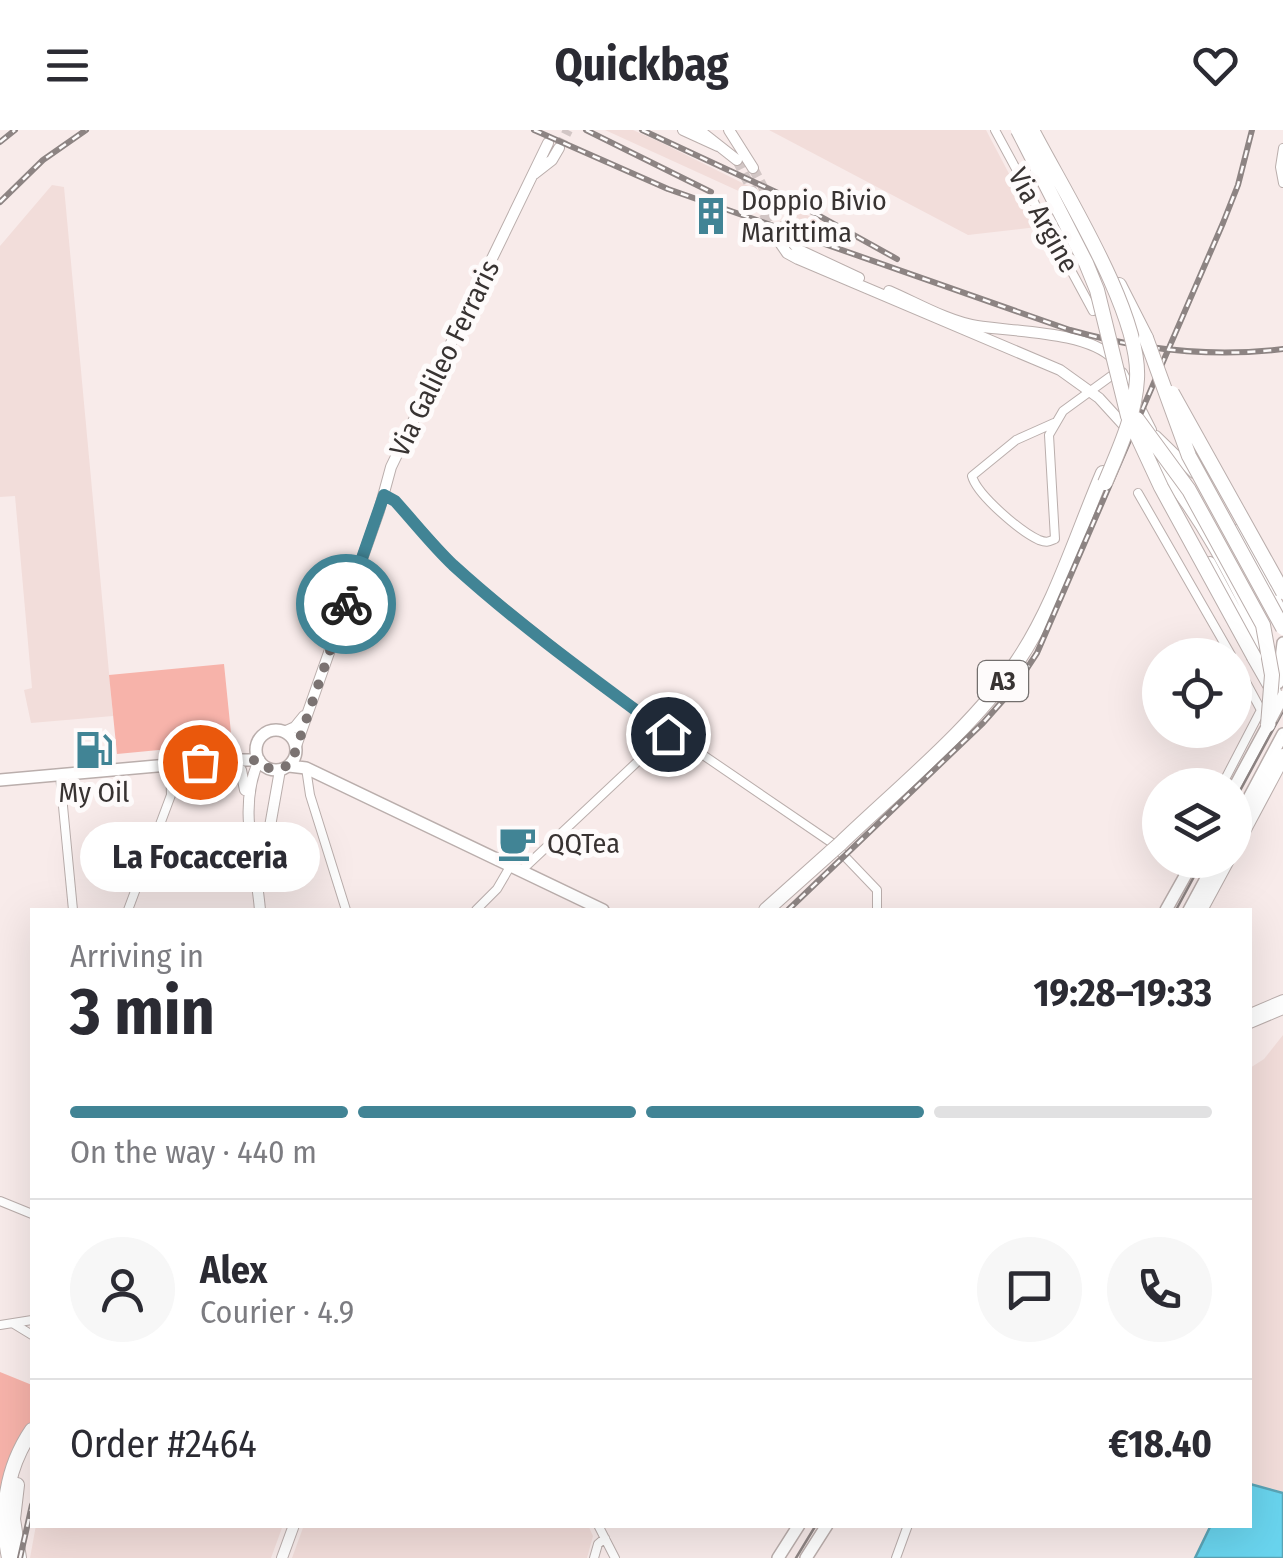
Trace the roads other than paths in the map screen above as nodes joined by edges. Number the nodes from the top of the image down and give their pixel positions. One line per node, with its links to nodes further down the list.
1 (683, 130): 8 (street)
2 (727, 130): 8 (street)
3 (994, 130): 15 (street, Via Argine)
4 (1018, 130): 17 (highway, bridge)
5 (1032, 130): 16 (highway, A3, bridge); 55 (highway, A3, bridge)
6 (702, 132): 8 (street)
7 (553, 145): 23 (street, Via Galileo Ferraris)
8 (732, 145): 10 (street); 11 (street)
9 (1283, 148): 12 (street)
10 (737, 160)
11 (753, 168)
12 (1283, 183)
13 (774, 234): 18 (street)
14 (791, 241): 17 (street)
15 (1094, 310)
16 (1146, 338): 24 (highway, A3, bridge); 26 (highway, A3, bridge)
17 (1118, 373): 18 (street); 20 (street); 29 (highway, bridge); 30 (highway, bridge)
18 (1089, 390): 19 (street); 21 (street)
19 (1054, 423): 19 (street)
20 (1149, 427): 25 (street); 25 (street, bridge)
21 (1154, 461): 29 (street, bridge); 30 (street)
22 (1138, 492): 27 (street)
23 (384, 495): 33 (street, Via Galileo Ferraris); 37 (street)
24 (1283, 592)
25 (1283, 611)
26 (1283, 628)
27 (1221, 638)
28 (1283, 643): 32 (main road)
29 (1272, 664): 34 (highway, bridge)
30 (1266, 680): 32 (highway)
31 (1252, 693): 35 (street)
32 (1282, 700): 34 (main road, bridge)
33 (309, 706): 36 (street, Via Galileo Ferraris); 41 (street, Via Galileo Ferraris)
34 (1268, 725): 47 (main road)
35 (1252, 727)
36 (284, 732): 39 (main road); 41 (main road)
37 (668, 734): 56 (street); 69 (street)
38 (1283, 734): 50 (main road)
39 (258, 742): 42 (main road); 43 (main road)
40 (1283, 758): 53 (highway)
41 (290, 759): 43 (main road); 46 (main road); 52 (street, Via Galileo Ferraris)
42 (224, 760): 43 (main road); 44 (main road)
43 (259, 760): 51 (street, Via Galileo Ferraris)
44 (200, 762): 45 (main road); 51 (street)
45 (170, 764): 48 (main road); 62 (street)
46 (306, 768): 56 (main road); 64 (street)
47 (1245, 768)
48 (60, 774): 49 (main road); 61 (street)
49 (0, 780)
50 (1252, 792)
51 (247, 800): 54 (street, Via Galileo Ferraris)
52 (272, 813): 54 (street); 60 (street, Via Galileo Ferraris)
53 (1252, 815)
54 (249, 817): 60 (street, Via Galileo Ferraris)
55 (838, 850): 67 (highway, A3); 68 (highway, A3)
56 (517, 867): 65 (street); 66 (main road)
57 (1184, 878): 70 (main road)
58 (1206, 878): 71 (main road)
59 (1218, 878): 72 (highway)
60 (256, 879): 63 (street, Via Galileo Ferraris)
61 (73, 908)
62 (129, 908)
63 (260, 908)
64 (345, 908)
65 (478, 908)
66 (599, 908)
67 (768, 908)
68 (779, 908)
69 (877, 908)
70 (1167, 908)
71 (1189, 908)
72 (1201, 908)
73 (1283, 1000): 75 (street)
74 (1283, 1009): 76 (street)
75 (1252, 1013)
76 (1252, 1022)
77 (0, 1201): 78 (street)
78 (30, 1213)
79 (30, 1320): 80 (street)
80 (14, 1324): 81 (street); 82 (street)
81 (0, 1325)
82 (30, 1334)
83 (30, 1434): 91 (highway)
84 (30, 1453): 92 (highway)
85 (293, 1528): 93 (street)
86 (600, 1528): 90 (street)
87 (797, 1528): 96 (main road)
88 (825, 1528): 97 (main road)
89 (907, 1528): 98 (street)
90 (605, 1538): 94 (street); 95 (street)
91 (9, 1558)
92 (19, 1558)
93 (282, 1558)
94 (594, 1558)
95 (615, 1558)
96 (778, 1558)
97 (806, 1558)
98 (896, 1558)

